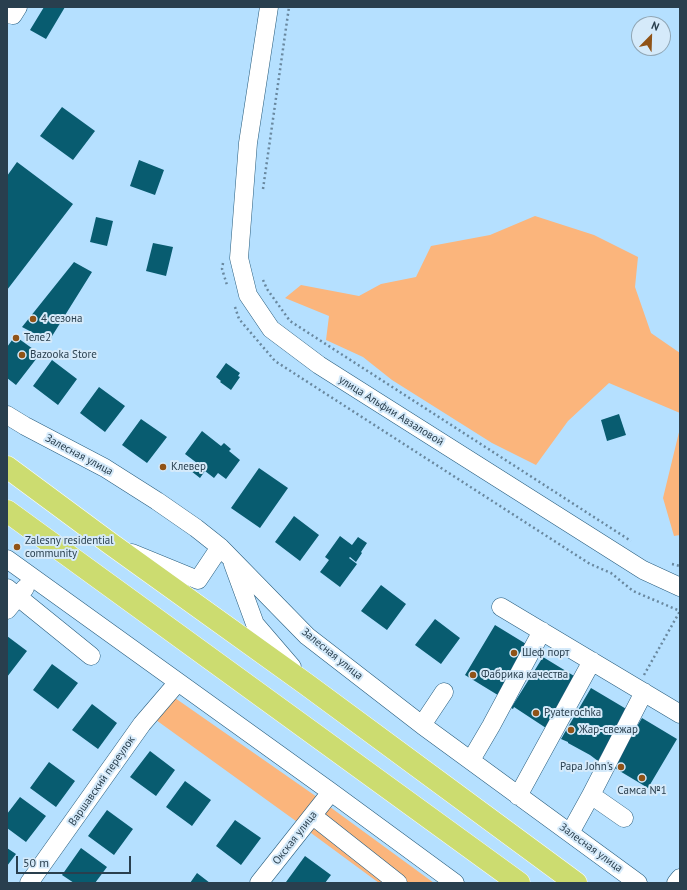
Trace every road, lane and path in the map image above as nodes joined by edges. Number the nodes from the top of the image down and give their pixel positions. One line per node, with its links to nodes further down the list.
1 (18, 7): 4 (street)
2 (268, 7): 20 (street, улица Альфии Авзаловой)
3 (289, 7): 5 (path)
4 (7, 14)
5 (262, 191)
6 (223, 262): 8 (path)
7 (261, 275): 13 (path)
8 (229, 291)
9 (234, 305): 23 (path)
10 (7, 415): 15 (street, Залесная улица)
11 (7, 467): 14 (main road)
12 (7, 511): 45 (main road)
13 (634, 543)
14 (111, 544): 15 (street); 28 (main road)
15 (225, 551): 28 (street); 32 (street, Залесная улица)
16 (7, 559): 19 (street)
17 (667, 562): 18 (path)
18 (680, 566)
19 (33, 578): 21 (street); 27 (street)
20 (680, 587)
21 (11, 598): 25 (street)
22 (502, 607): 24 (street)
23 (680, 611): 29 (path)
24 (542, 631): 26 (street); 33 (street)
25 (91, 656)
26 (592, 661): 29 (street); 36 (street)
27 (178, 682): 34 (street); 41 (street, Варшавский переулок)
28 (306, 684): 46 (main road)
29 (640, 690): 31 (street); 35 (street)
30 (444, 692): 32 (street)
31 (680, 714)
32 (422, 725): 33 (street, Залесная улица)
33 (470, 760): 36 (street, Залесная улица)
34 (331, 792): 37 (street, Окская улица); 44 (street)
35 (591, 795): 38 (street); 39 (street)
36 (518, 796): 39 (street, Залесная улица)
37 (313, 816): 42 (street, Окская улица); 43 (street)
38 (624, 818)
39 (570, 833): 47 (street, Залесная улица)
40 (680, 878): 48 (street)
41 (29, 883)
42 (260, 883)
43 (398, 883)
44 (455, 883)
45 (519, 883)
46 (576, 883)
47 (638, 883)
48 (676, 883)

